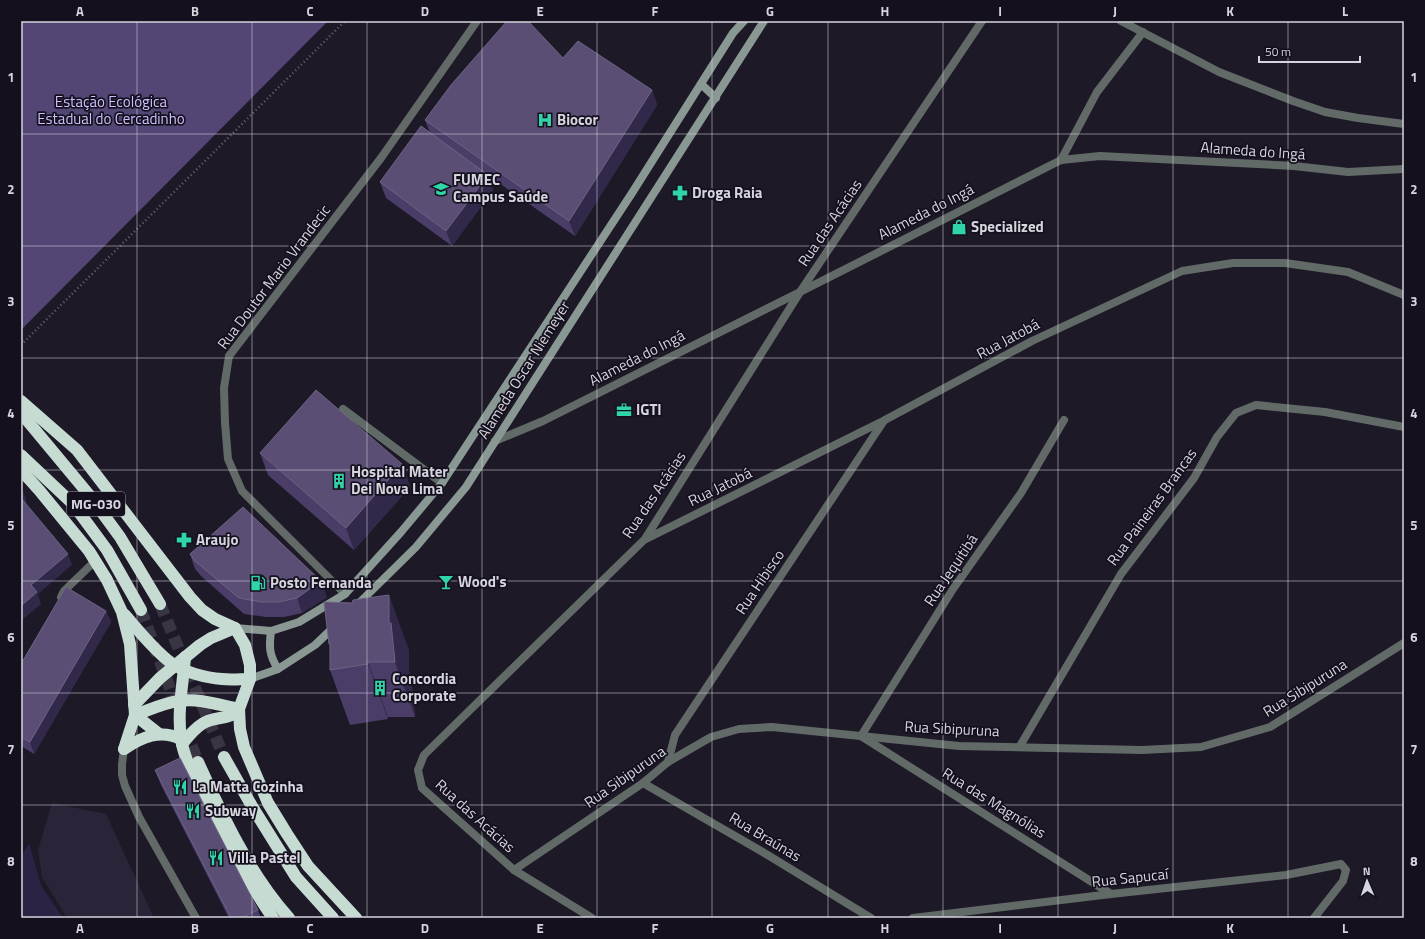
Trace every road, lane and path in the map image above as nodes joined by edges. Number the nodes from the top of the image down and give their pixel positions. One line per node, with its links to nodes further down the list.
1 (345, 21): 15 (path)
2 (477, 21): 28 (street, Rua Doutor Mario Vrandecic)
3 (744, 21): 8 (street, Alameda Oscar Niemeyer)
4 (764, 21): 9 (street, Alameda Oscar Niemeyer)
5 (982, 21): 13 (street, Rua das Acácias)
6 (1121, 21): 7 (street)
7 (1143, 32): 10 (street); 11 (street)
8 (702, 84): 9 (street); 25 (street, Alameda Oscar Niemeyer)
9 (716, 98): 22 (street, Alameda Oscar Niemeyer)
10 (1404, 124)
11 (1061, 160): 12 (street, Alameda do Ingá); 13 (street, Alameda do Ingá)
12 (1404, 169)
13 (800, 292): 22 (street, Alameda do Ingá); 26 (street, Rua das Acácias)
14 (1404, 295): 20 (street, Rua Jatobá)
15 (21, 345)
16 (21, 401): 33 (highway)
17 (342, 409): 25 (street)
18 (21, 413): 29 (highway, MG-030)
19 (1064, 420): 43 (street, Rua Jequitibá)
20 (883, 421): 26 (street, Rua Jatobá); 49 (street, Rua Hibisco)
21 (1402, 425): 45 (street, Rua Paineiras Brancas)
22 (495, 442): 37 (street, Alameda Oscar Niemeyer)
23 (21, 454): 31 (highway, MG-030)
24 (22, 472): 27 (highway)
25 (442, 483): 28 (street, Alameda Oscar Niemeyer)
26 (645, 539): 51 (street, Rua das Acácias)
27 (95, 561): 30 (street); 32 (highway)
28 (345, 594): 34 (street, Alameda Oscar Niemeyer)
29 (160, 604)
30 (56, 607)
31 (141, 610)
32 (122, 612): 36 (highway); 41 (highway)
33 (234, 628): 34 (street, Alameda Oscar Niemeyer); 36 (highway); 38 (highway)
34 (271, 631): 37 (street)
35 (1404, 643): 45 (street, Rua Sibipuruna)
36 (179, 668): 38 (highway); 39 (highway); 41 (highway)
37 (278, 669): 38 (street, Alameda Oscar Niemeyer)
38 (250, 679): 40 (highway)
39 (180, 700): 40 (highway); 41 (highway); 44 (highway)
40 (239, 709): 44 (highway); 57 (highway)
41 (134, 710): 42 (highway); 46 (highway)
42 (159, 734): 44 (highway); 46 (highway)
43 (861, 736): 45 (street, Rua Sibipuruna); 49 (street, Rua Sibipuruna); 52 (street, Rua das Magnólias)
44 (182, 742): 54 (highway)
45 (1020, 746)
46 (124, 749): 53 (street)
47 (224, 757): 56 (highway)
48 (198, 762): 55 (highway)
49 (668, 762): 50 (street, Rua Sibipuruna)
50 (643, 783): 51 (street, Rua Sibipuruna); 59 (street, Rua Braúnas)
51 (514, 870): 58 (street, Rua das Acácias)
52 (1112, 894): 60 (street, Rua Sapucaí); 61 (street, Rua Sapucaí)
53 (196, 918)
54 (273, 918)
55 (289, 918)
56 (332, 918)
57 (356, 918)
58 (592, 918)
59 (871, 918)
60 (913, 918)
61 (1314, 918)

